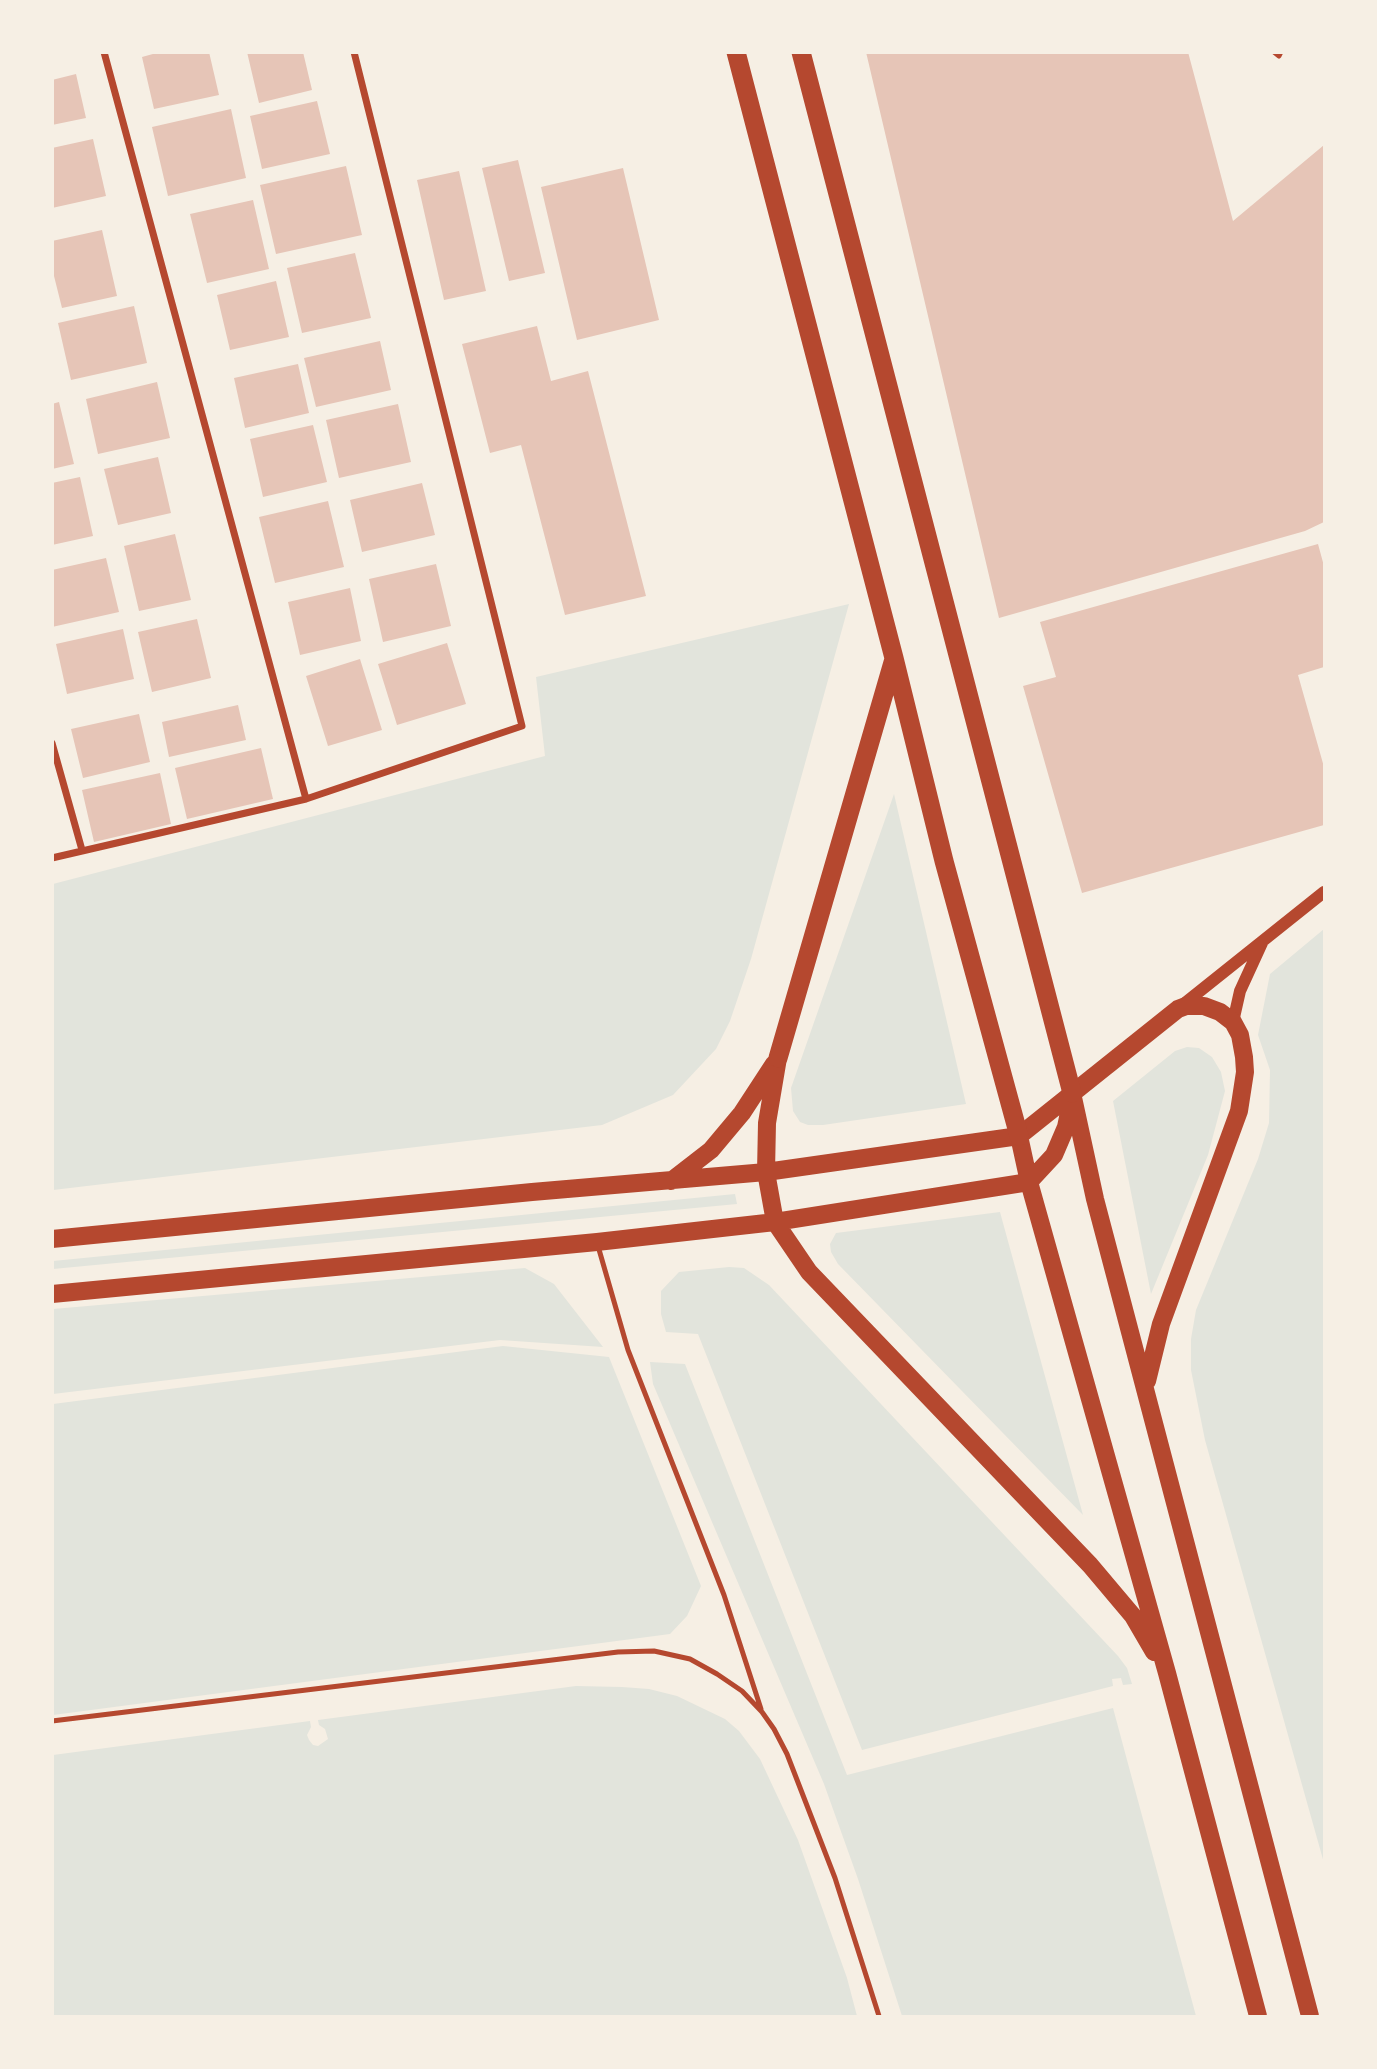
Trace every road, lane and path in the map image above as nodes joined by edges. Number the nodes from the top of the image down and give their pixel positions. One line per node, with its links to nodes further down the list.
1 (104, 52): 9 (street)
2 (354, 52): 9 (street)
3 (736, 52): 7 (highway)
4 (801, 52): 17 (highway)
5 (1274, 52): 6 (lane)
6 (1281, 52)
7 (894, 658): 16 (highway); 18 (highway)
8 (52, 743): 10 (street)
9 (306, 799): 10 (street)
10 (82, 850): 11 (street)
11 (52, 858)
12 (1325, 891): 13 (street)
13 (1264, 939): 14 (street); 15 (street)
14 (1178, 1009): 15 (main road); 17 (main road)
15 (1233, 1022): 26 (main road)
16 (778, 1058): 19 (main road); 20 (main road)
17 (1072, 1093): 18 (main road); 21 (main road); 26 (main road)
18 (1019, 1136): 19 (main road); 21 (main road)
19 (766, 1172): 20 (main road); 22 (main road)
20 (670, 1181): 23 (main road)
21 (1029, 1182): 22 (main road); 27 (main road)
22 (775, 1222): 24 (main road); 27 (main road)
23 (52, 1239)
24 (597, 1242): 25 (main road); 28 (lane)
25 (52, 1294)
26 (1146, 1390): 32 (main road)
27 (1167, 1673): 31 (main road)
28 (762, 1712): 29 (lane); 30 (lane)
29 (52, 1721)
30 (878, 2017)
31 (1258, 2017)
32 (1310, 2017)

